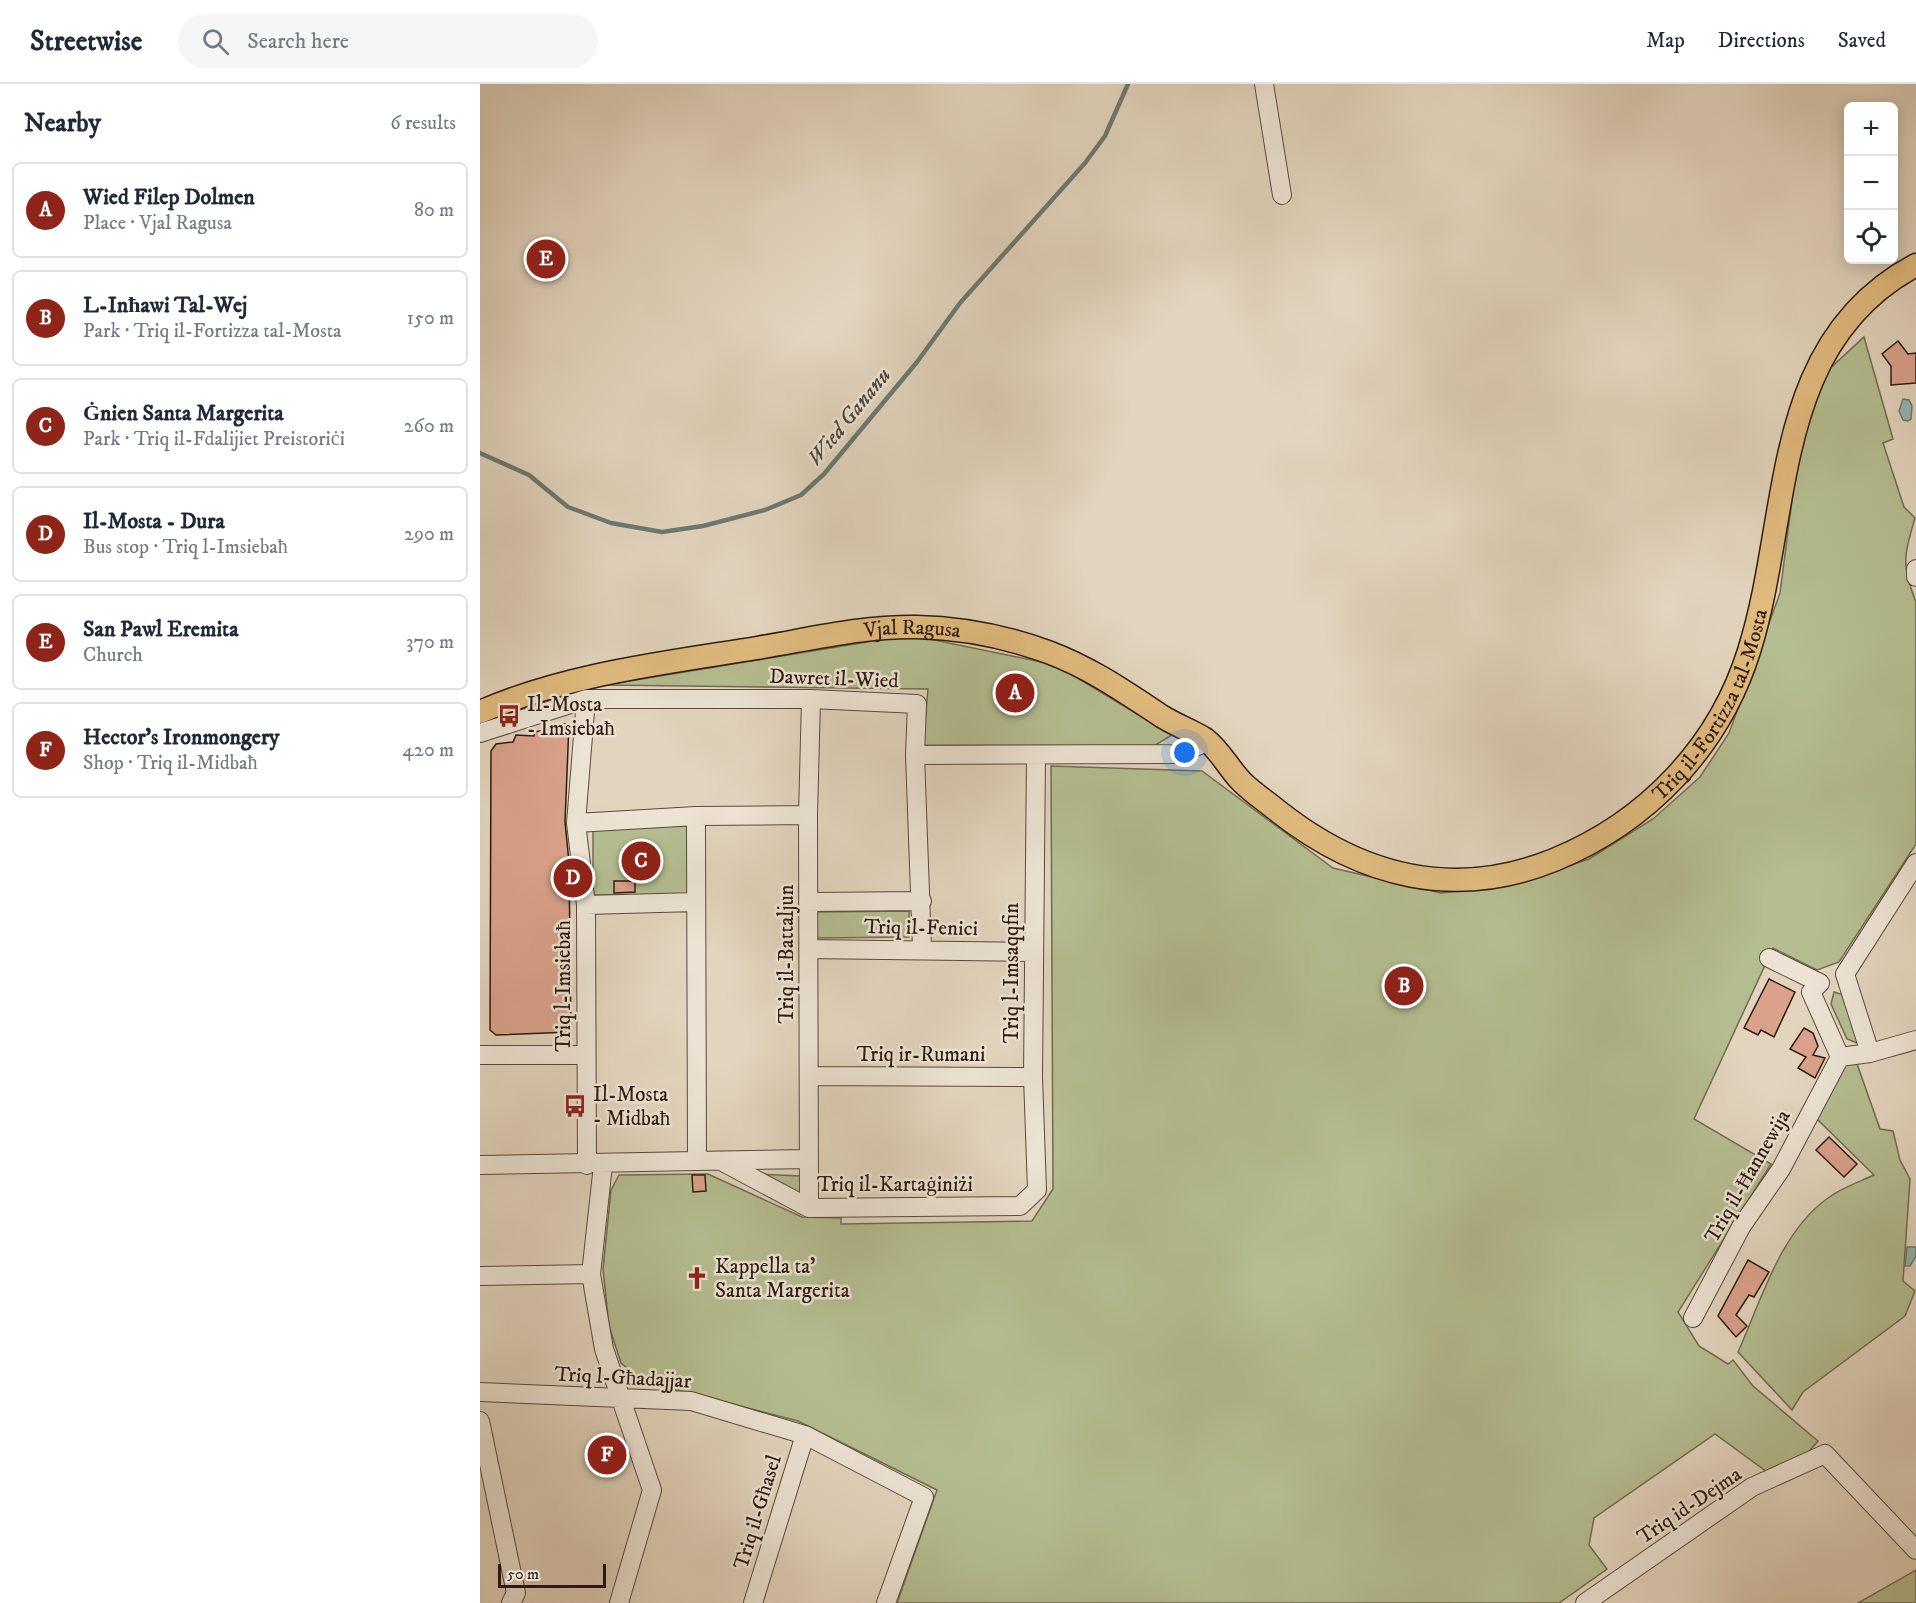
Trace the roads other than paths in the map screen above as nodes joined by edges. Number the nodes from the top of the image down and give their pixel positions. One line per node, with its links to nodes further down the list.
1 (1264, 84): 2 (street)
2 (1282, 195)
3 (1916, 265): 16 (main road, Triq il-Fortizza tal-Mosta)
4 (1916, 569): 5 (street)
5 (1916, 577)
6 (586, 699): 7 (street, Dawret il-Wied); 9 (street, Dawret il-Wied); 15 (street, Triq l-Imsiebaħ)
7 (811, 699): 11 (street, Dawret il-Wied); 13 (street, Triq il-Battaljun)
8 (480, 712): 10 (main road, Vjal Ragusa)
9 (480, 733)
10 (1209, 741): 12 (street); 16 (main road, Vjal Ragusa)
11 (915, 755): 12 (street); 18 (street)
12 (1036, 756): 24 (street, Triq l-Imsaqqfin)
13 (808, 815): 14 (street); 20 (street, Triq il-Battaljun)
14 (696, 816): 15 (street); 19 (street)
15 (576, 824): 21 (street, Triq l-Imsiebaħ)
16 (1295, 825)
17 (1916, 863): 26 (street)
18 (922, 901): 20 (street); 22 (street)
19 (696, 902): 21 (street); 36 (street)
20 (808, 902): 23 (street, Triq il-Battaljun)
21 (586, 905): 31 (street, Triq l-Imsiebaħ)
22 (922, 948): 23 (street, Triq il-Fenici); 24 (street, Triq il-Fenici)
23 (808, 949): 33 (street, Triq il-Battaljun)
24 (1033, 952): 34 (street, Triq l-Imsaqqfin)
25 (1769, 958): 27 (street)
26 (1845, 974): 27 (street); 29 (street)
27 (1820, 983): 32 (street)
28 (1916, 1040): 29 (street)
29 (1870, 1053): 32 (street)
30 (480, 1055): 31 (street)
31 (585, 1055): 39 (street, Triq l-Imsiebaħ)
32 (1840, 1057): 44 (street, Triq il-Ħannewija)
33 (809, 1077): 34 (street, Triq ir-Rumani); 35 (street, Triq il-Battaljun)
34 (1033, 1077): 40 (street, Triq l-Imsaqqfin)
35 (808, 1159): 37 (street); 41 (street, Triq il-Battaljun)
36 (697, 1161): 37 (street); 39 (street)
37 (721, 1161): 41 (street, Triq il-Kartaġiniżi)
38 (480, 1165): 39 (street)
39 (595, 1165): 42 (street, Triq l-Imsiebaħ)
40 (1037, 1190): 41 (street, Triq il-Kartaġiniżi)
41 (809, 1208)
42 (591, 1274): 43 (street); 46 (street, Triq l-Imsiebaħ)
43 (480, 1276)
44 (1693, 1318)
45 (480, 1392): 46 (street, Triq l-Għadajjar)
46 (621, 1399): 48 (street, Triq l-Għadajjar); 51 (street, Triq l-Imsiebaħ)
47 (480, 1421): 50 (street)
48 (805, 1435): 52 (street, Triq il-Għasel); 53 (street, Triq l-Għadajjar)
49 (1914, 1545): 54 (street, Triq id-Dejma)
50 (511, 1603)
51 (619, 1603)
52 (753, 1603)
53 (886, 1603)
54 (1585, 1603)

